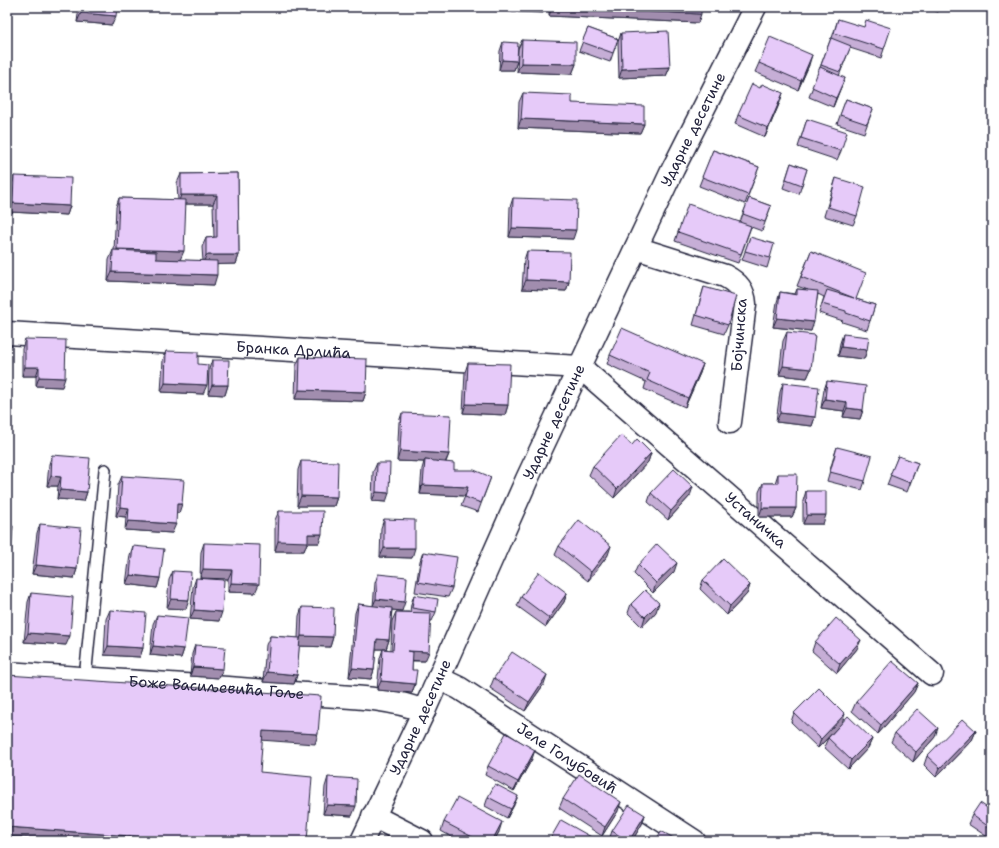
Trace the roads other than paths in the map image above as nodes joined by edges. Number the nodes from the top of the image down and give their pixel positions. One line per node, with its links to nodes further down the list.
1 (755, 7): 2 (street, Ударне десетине)
2 (636, 248): 4 (street, Ударне десетине); 5 (street, Бојчинска)
3 (7, 333): 4 (street, Бранка Дрлића)
4 (580, 367): 8 (street, Устаничка); 9 (street, Ударне десетине)
5 (730, 422)
6 (105, 470): 10 (lane)
7 (7, 674): 10 (street, Боже Васиљевића Гоље)
8 (932, 674)
9 (438, 678): 11 (street, Ударне десетине); 17 (street, Јеле Голубовић)
10 (85, 679): 11 (street, Боже Васиљевића Гоље)
11 (424, 711): 12 (street, Ударне десетине)
12 (373, 816): 15 (street, Ударне десетине); 16 (street)
13 (7, 840): 14 (lane)
14 (16, 841)
15 (362, 841)
16 (422, 841)
17 (694, 841)

